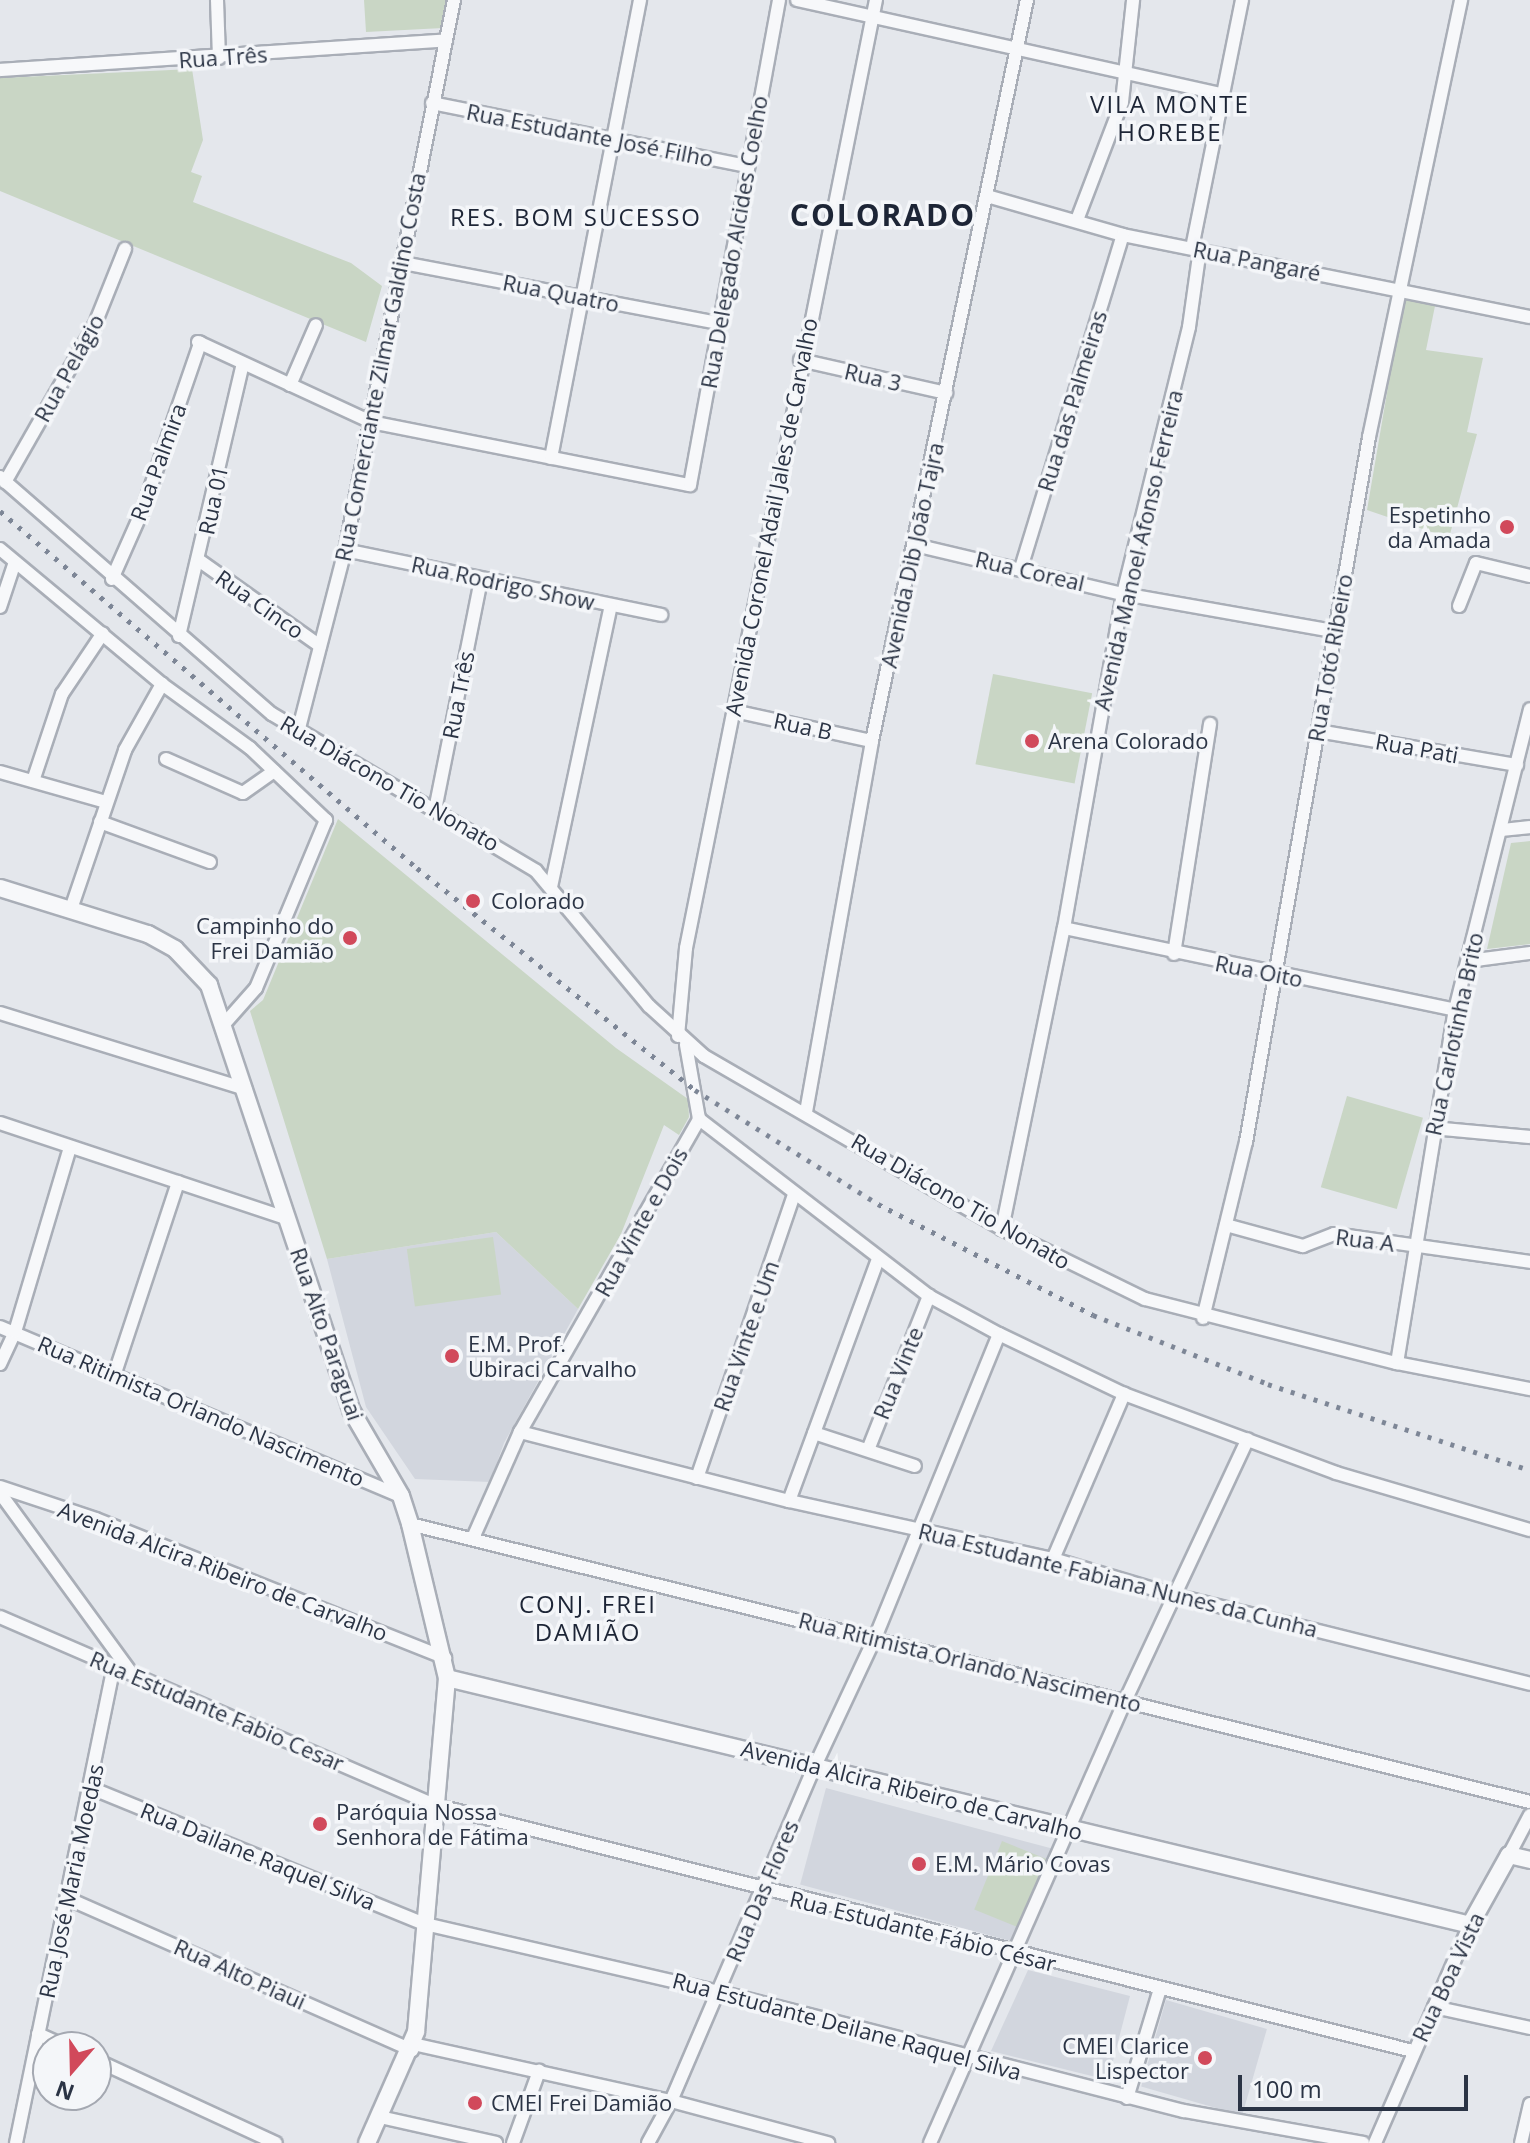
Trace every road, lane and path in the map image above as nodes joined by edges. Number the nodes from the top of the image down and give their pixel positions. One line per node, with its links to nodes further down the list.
1 (217, 0): 14 (street)
2 (454, 0): 12 (street, Rua Comerciante Zilmar Galdino Costa)
3 (640, 0): 19 (street)
4 (779, 0): 20 (street, Rua Delegado Alcides Coelho)
5 (797, 0): 11 (street)
6 (876, 0): 11 (street, Avenida Coronel Adail Jales de Carvalho)
7 (1027, 0): 13 (street, Avenida Dib João Tajra)
8 (1133, 0): 16 (street)
9 (1242, 0): 17 (street, Avenida Manoel Afonso Ferreira)
10 (1461, 0): 27 (street, Rua Totó Ribeiro)
11 (873, 14): 13 (street); 32 (street, Avenida Coronel Adail Jales de Carvalho)
12 (446, 40): 14 (street, Rua Três); 18 (street, Rua Comerciante Zilmar Galdino Costa)
13 (1020, 47): 16 (street); 21 (street, Avenida Dib João Tajra)
14 (219, 58): 15 (street, Rua Três)
15 (0, 70)
16 (1126, 76): 17 (street); 22 (street)
17 (1221, 94): 24 (street, Avenida Manoel Afonso Ferreira)
18 (432, 103): 19 (street, Rua Estudante José Filho); 26 (street, Rua Comerciante Zilmar Galdino Costa)
19 (614, 139): 20 (street, Rua Estudante José Filho); 28 (street)
20 (748, 166): 30 (street, Rua Delegado Alcides Coelho)
21 (987, 196): 22 (street, Rua Pangaré); 35 (street, Avenida Dib João Tajra)
22 (1077, 220): 23 (street, Rua Pangaré)
23 (1123, 235): 24 (street, Rua Pangaré); 44 (street, Rua das Palmeiras)
24 (1196, 248): 27 (street, Rua Pangaré); 48 (street, Avenida Manoel Afonso Ferreira)
25 (125, 249): 38 (street, Rua Pelágio)
26 (403, 263): 28 (street, Rua Quatro); 36 (street, Rua Comerciante Zilmar Galdino Costa)
27 (1397, 289): 29 (street, Rua Pangaré); 53 (street, Rua Totó Ribeiro)
28 (584, 298): 30 (street, Rua Quatro); 37 (street)
29 (1530, 317)
30 (719, 323): 37 (street, Rua Delegado Alcides Coelho)
31 (316, 325): 34 (street)
32 (800, 360): 35 (street, Rua 3); 59 (street, Avenida Coronel Adail Jales de Carvalho)
33 (243, 363): 34 (street); 42 (street, Rua 01); 46 (street, Rua Palmira)
34 (290, 385): 36 (street)
35 (946, 393): 39 (street, Avenida Dib João Tajra)
36 (371, 422): 37 (street); 41 (street, Rua Comerciante Zilmar Galdino Costa)
37 (551, 458)
38 (3, 480): 46 (street, Rua Diácono Tio Nonato)
39 (915, 545): 44 (street, Rua Coreal); 63 (street, Avenida Dib João Tajra)
40 (0, 549): 43 (street)
41 (345, 550): 47 (street, Rua Rodrigo Show); 56 (street, Rua Comerciante Zilmar Galdino Costa)
42 (200, 561): 55 (street, Rua 01); 56 (street, Rua Cinco)
43 (15, 562): 51 (street); 54 (street)
44 (1021, 568): 48 (street, Rua Coreal)
45 (1530, 576): 50 (street)
46 (112, 579): 55 (street, Rua Diácono Tio Nonato)
47 (481, 580): 49 (street, Rua Rodrigo Show); 70 (street, Rua Três)
48 (1123, 594): 53 (street, Rua Coreal); 78 (street, Avenida Manoel Afonso Ferreira)
49 (611, 605): 52 (street, Rua Rodrigo Show); 75 (street)
50 (1459, 606)
51 (0, 607)
52 (661, 615)
53 (1333, 631): 61 (street, Rua Totó Ribeiro)
54 (103, 633): 57 (street); 68 (street)
55 (179, 636): 62 (street, Rua Diácono Tio Nonato)
56 (320, 646): 62 (street, Rua Comerciante Zilmar Galdino Costa)
57 (162, 684): 66 (street); 69 (street)
58 (1530, 709): 65 (street, Rua Carlotinha Brito)
59 (734, 711): 63 (street, Rua B); 86 (street, Avenida Coronel Adail Jales de Carvalho)
60 (1210, 724): 80 (street)
61 (1318, 731): 65 (street, Rua Pati); 82 (street, Rua Totó Ribeiro)
62 (298, 732): 70 (street, Rua Diácono Tio Nonato)
63 (872, 741): 88 (street, Avenida Dib João Tajra)
64 (166, 759): 66 (street)
65 (1517, 765): 73 (street, Rua Carlotinha Brito)
66 (274, 771): 85 (street)
67 (0, 772): 68 (street)
68 (33, 781): 69 (street)
69 (106, 802): 71 (street)
70 (435, 810): 75 (street, Rua Diácono Tio Nonato)
71 (100, 822): 74 (street); 77 (street)
72 (1530, 827): 73 (street)
73 (1502, 830): 81 (street, Rua Carlotinha Brito)
74 (210, 862)
75 (551, 887): 86 (street, Rua Diácono Tio Nonato)
76 (0, 888): 77 (street, Rua Alto Paraguai)
77 (71, 909): 85 (street, Rua Alto Paraguai)
78 (1064, 928): 80 (street, Rua Oito); 98 (street, Avenida Manoel Afonso Ferreira)
79 (1530, 953): 81 (street)
80 (1174, 954): 82 (street, Rua Oito)
81 (1468, 961): 83 (street, Rua Carlotinha Brito)
82 (1276, 974): 83 (street, Rua Oito); 97 (street, Rua Totó Ribeiro)
83 (1455, 1010): 91 (street, Rua Carlotinha Brito)
84 (0, 1013): 87 (street)
85 (224, 1024): 87 (street, Rua Alto Paraguai)
86 (682, 1041): 88 (street, Rua Diácono Tio Nonato); 89 (street, Rua Diácono Tio Nonato)
87 (245, 1089): 96 (street, Rua Alto Paraguai)
88 (806, 1112): 98 (street, Rua Diácono Tio Nonato)
89 (699, 1119): 95 (street); 112 (street, Rua Vinte e Dois)
90 (0, 1123): 93 (street)
91 (1433, 1128): 92 (street); 99 (street, Rua Carlotinha Brito)
92 (1530, 1137)
93 (70, 1147): 94 (street); 105 (street)
94 (178, 1182): 96 (street); 109 (street)
95 (794, 1194): 100 (street); 117 (street, Rua Vinte e Um)
96 (286, 1218): 119 (street, Rua Alto Paraguai)
97 (1226, 1225): 99 (street, Rua A); 103 (street, Rua Totó Ribeiro)
98 (1002, 1229): 103 (street, Rua Diácono Tio Nonato)
99 (1413, 1246): 101 (street, Rua A); 107 (street, Rua Carlotinha Brito)
100 (878, 1259): 102 (street); 113 (street)
101 (1530, 1262)
102 (929, 1296): 106 (street); 115 (street, Rua Vinte)
103 (1203, 1318): 107 (street, Rua Diácono Tio Nonato)
104 (0, 1327): 105 (street, Rua Ritimista Orlando Nascimento)
105 (15, 1332): 108 (street); 109 (street, Rua Ritimista Orlando Nascimento)
106 (999, 1334): 111 (street); 122 (street, Rua Das Flores)
107 (1397, 1363): 110 (street, Rua Diácono Tio Nonato)
108 (0, 1364)
109 (115, 1373): 119 (street, Rua Ritimista Orlando Nascimento)
110 (1530, 1389)
111 (1124, 1394): 114 (street); 125 (street)
112 (520, 1432): 117 (street, Rua Estudante Fabiana Nunes da Cunha); 124 (street, Rua Vinte e Dois)
113 (814, 1433): 115 (street); 120 (street)
114 (1248, 1439): 123 (street); 126 (street)
115 (868, 1450): 116 (street)
116 (915, 1466)
117 (697, 1478): 120 (street, Rua Estudante Fabiana Nunes da Cunha)
118 (0, 1490): 129 (street, Avenida Alcira Ribeiro de Carvalho); 131 (street)
119 (401, 1496): 121 (street, Rua Alto Paraguai)
120 (789, 1501): 122 (street, Rua Estudante Fabiana Nunes da Cunha)
121 (410, 1524): 124 (street, Rua Ritimista Orlando Nascimento); 129 (street, Rua Alto Paraguai)
122 (920, 1529): 125 (street, Rua Estudante Fabiana Nunes da Cunha); 128 (street, Rua Das Flores)
123 (1530, 1530)
124 (473, 1538): 128 (street, Rua Ritimista Orlando Nascimento)
125 (1053, 1559): 126 (street, Rua Estudante Fabiana Nunes da Cunha)
126 (1174, 1595): 133 (street, Rua Estudante Fabiana Nunes da Cunha); 134 (street)
127 (0, 1617): 130 (street, Rua Estudante Fabio Cesar)
128 (875, 1638): 134 (street, Rua Ritimista Orlando Nascimento); 135 (street, Rua Das Flores)
129 (446, 1658): 132 (street, Rua Alto Paraguai)
130 (114, 1666): 131 (street, Rua Estudante Fabio Cesar); 136 (street, Rua José Maria Moedas)
131 (132, 1674): 138 (street, Rua Estudante Fabio Cesar)
132 (447, 1678): 135 (street, Avenida Alcira Ribeiro de Carvalho); 138 (street, Rua Alto Paraguai)
133 (1530, 1684)
134 (1125, 1701): 137 (street, Rua Ritimista Orlando Nascimento); 140 (street)
135 (814, 1768): 140 (street, Avenida Alcira Ribeiro de Carvalho); 143 (street, Rua Das Flores)
136 (91, 1788): 144 (street, Rua José Maria Moedas); 145 (street, Rua Dailane Raquel Silva)
137 (1530, 1802)
138 (434, 1805): 143 (street, Rua Estudante Fábio César); 145 (street, Rua Alto Paraguai)
139 (1530, 1815): 141 (street, Rua Boa Vista)
140 (1067, 1828): 146 (street, Avenida Alcira Ribeiro de Carvalho); 147 (street)
141 (1509, 1855): 142 (street); 146 (street, Rua Boa Vista)
142 (1530, 1860)
143 (763, 1891): 147 (street, Rua Estudante Fábio César); 149 (street, Rua Das Flores)
144 (69, 1899): 152 (street, Rua José Maria Moedas); 153 (street, Rua Alto Piaui)
145 (425, 1924): 149 (street, Rua Estudante Deilane Raquel Silva); 153 (street, Rua Alto Paraguai)
146 (1470, 1925): 150 (street, Rua Boa Vista)
147 (1015, 1954): 148 (street, Rua Estudante Fábio César); 155 (street)
148 (1160, 1989): 154 (street, Rua Estudante Fábio César); 159 (street)
149 (720, 1992): 155 (street, Rua Estudante Deilane Raquel Silva); 160 (street, Rua Das Flores)
150 (1434, 2007): 151 (street); 154 (street, Rua Boa Vista)
151 (1530, 2028)
152 (39, 2031)
153 (412, 2047): 158 (street, Rua Alto Piaui); 162 (street, Rua Alto Paraguai)
154 (1413, 2051): 172 (street, Rua Boa Vista)
155 (968, 2059): 159 (street, Rua Estudante Deilane Raquel Silva); 170 (street)
156 (32, 2064): 163 (street, Rua José Maria Moedas)
157 (112, 2067): 164 (street)
158 (539, 2071): 160 (street, Rua Alto Piaui); 167 (street)
159 (1127, 2098): 171 (street, Rua Estudante Deilane Raquel Silva)
160 (671, 2101): 168 (street, Rua Das Flores); 169 (street, Rua Alto Piaui)
161 (1530, 2104): 173 (street)
162 (380, 2117): 165 (street, Rua Alto Paraguai); 166 (street)
163 (16, 2143)
164 (276, 2143)
165 (367, 2143)
166 (496, 2143)
167 (513, 2143)
168 (648, 2143)
169 (828, 2143)
170 (930, 2143)
171 (1363, 2143)
172 (1375, 2143)
173 (1521, 2143)

